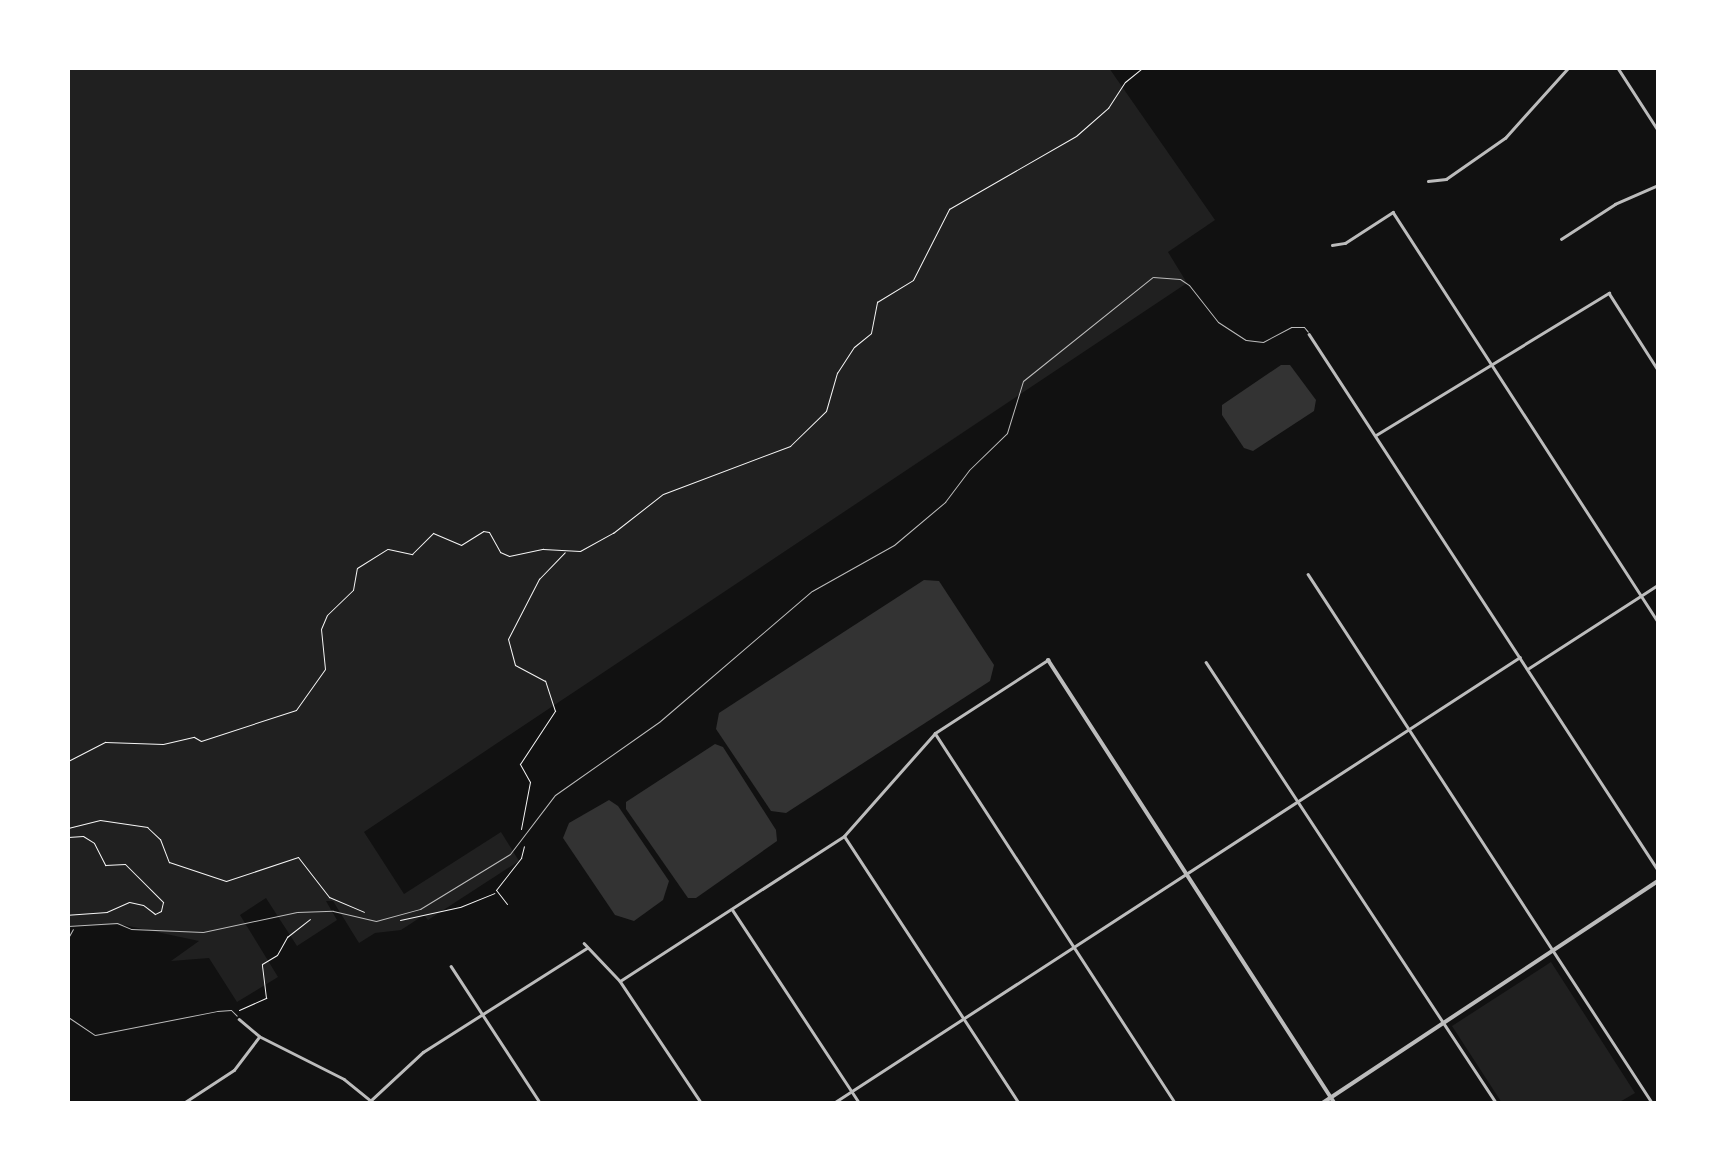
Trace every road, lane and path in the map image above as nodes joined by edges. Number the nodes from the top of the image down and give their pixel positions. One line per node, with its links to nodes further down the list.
1 (1142, 68): 15 (path)
2 (1568, 68): 5 (street)
3 (1618, 68): 4 (street)
4 (1658, 130)
5 (1428, 181)
6 (1658, 185): 7 (street)
7 (1561, 239)
8 (1332, 246): 12 (street)
9 (68, 275): 10 (path)
10 (68, 291)
11 (1309, 334): 14 (street); 41 (lane)
12 (1492, 364): 13 (street); 14 (street); 18 (street)
13 (1658, 370)
14 (1376, 436): 20 (street)
15 (568, 551): 26 (path); 29 (path)
16 (1308, 574): 24 (street)
17 (1658, 585): 18 (street)
18 (1642, 595): 19 (street); 23 (street)
19 (1658, 620)
20 (1520, 657): 23 (street); 24 (street)
21 (1048, 660): 25 (street); 34 (street)
22 (1206, 662): 27 (street)
23 (1528, 668): 33 (street)
24 (1409, 729): 27 (street); 47 (street)
25 (936, 732): 30 (street); 46 (street)
26 (68, 760)
27 (1298, 801): 34 (street); 55 (street)
28 (68, 828): 42 (path)
29 (521, 833)
30 (844, 836): 38 (street); 53 (street)
31 (68, 837): 40 (path)
32 (523, 840): 36 (path)
33 (1658, 870)
34 (1187, 873): 46 (street); 58 (street)
35 (1658, 881): 47 (street)
36 (497, 892): 37 (path); 41 (path)
37 (506, 904)
38 (732, 908): 49 (street); 57 (street)
39 (312, 912): 42 (lane); 44 (lane); 50 (path)
40 (68, 915)
41 (392, 919): 42 (lane)
42 (376, 921)
43 (68, 926): 44 (lane)
44 (74, 926): 45 (lane)
45 (68, 938)
46 (1074, 946): 53 (street); 66 (street)
47 (1553, 950): 55 (street); 70 (street)
48 (451, 966): 51 (street)
49 (620, 981): 51 (street); 62 (street)
50 (234, 1012): 52 (lane); 54 (lane)
51 (482, 1014): 59 (street); 61 (street)
52 (68, 1016)
53 (964, 1018): 57 (street); 65 (street)
54 (239, 1019): 56 (street)
55 (1444, 1022): 58 (street); 69 (street)
56 (259, 1036): 59 (street); 60 (street)
57 (852, 1090): 63 (street); 64 (street)
58 (1331, 1097): 67 (street); 68 (street)
59 (371, 1102)
60 (182, 1104)
61 (541, 1104)
62 (702, 1104)
63 (832, 1104)
64 (860, 1104)
65 (1020, 1104)
66 (1176, 1104)
67 (1320, 1104)
68 (1335, 1104)
69 (1497, 1104)
70 (1653, 1104)

